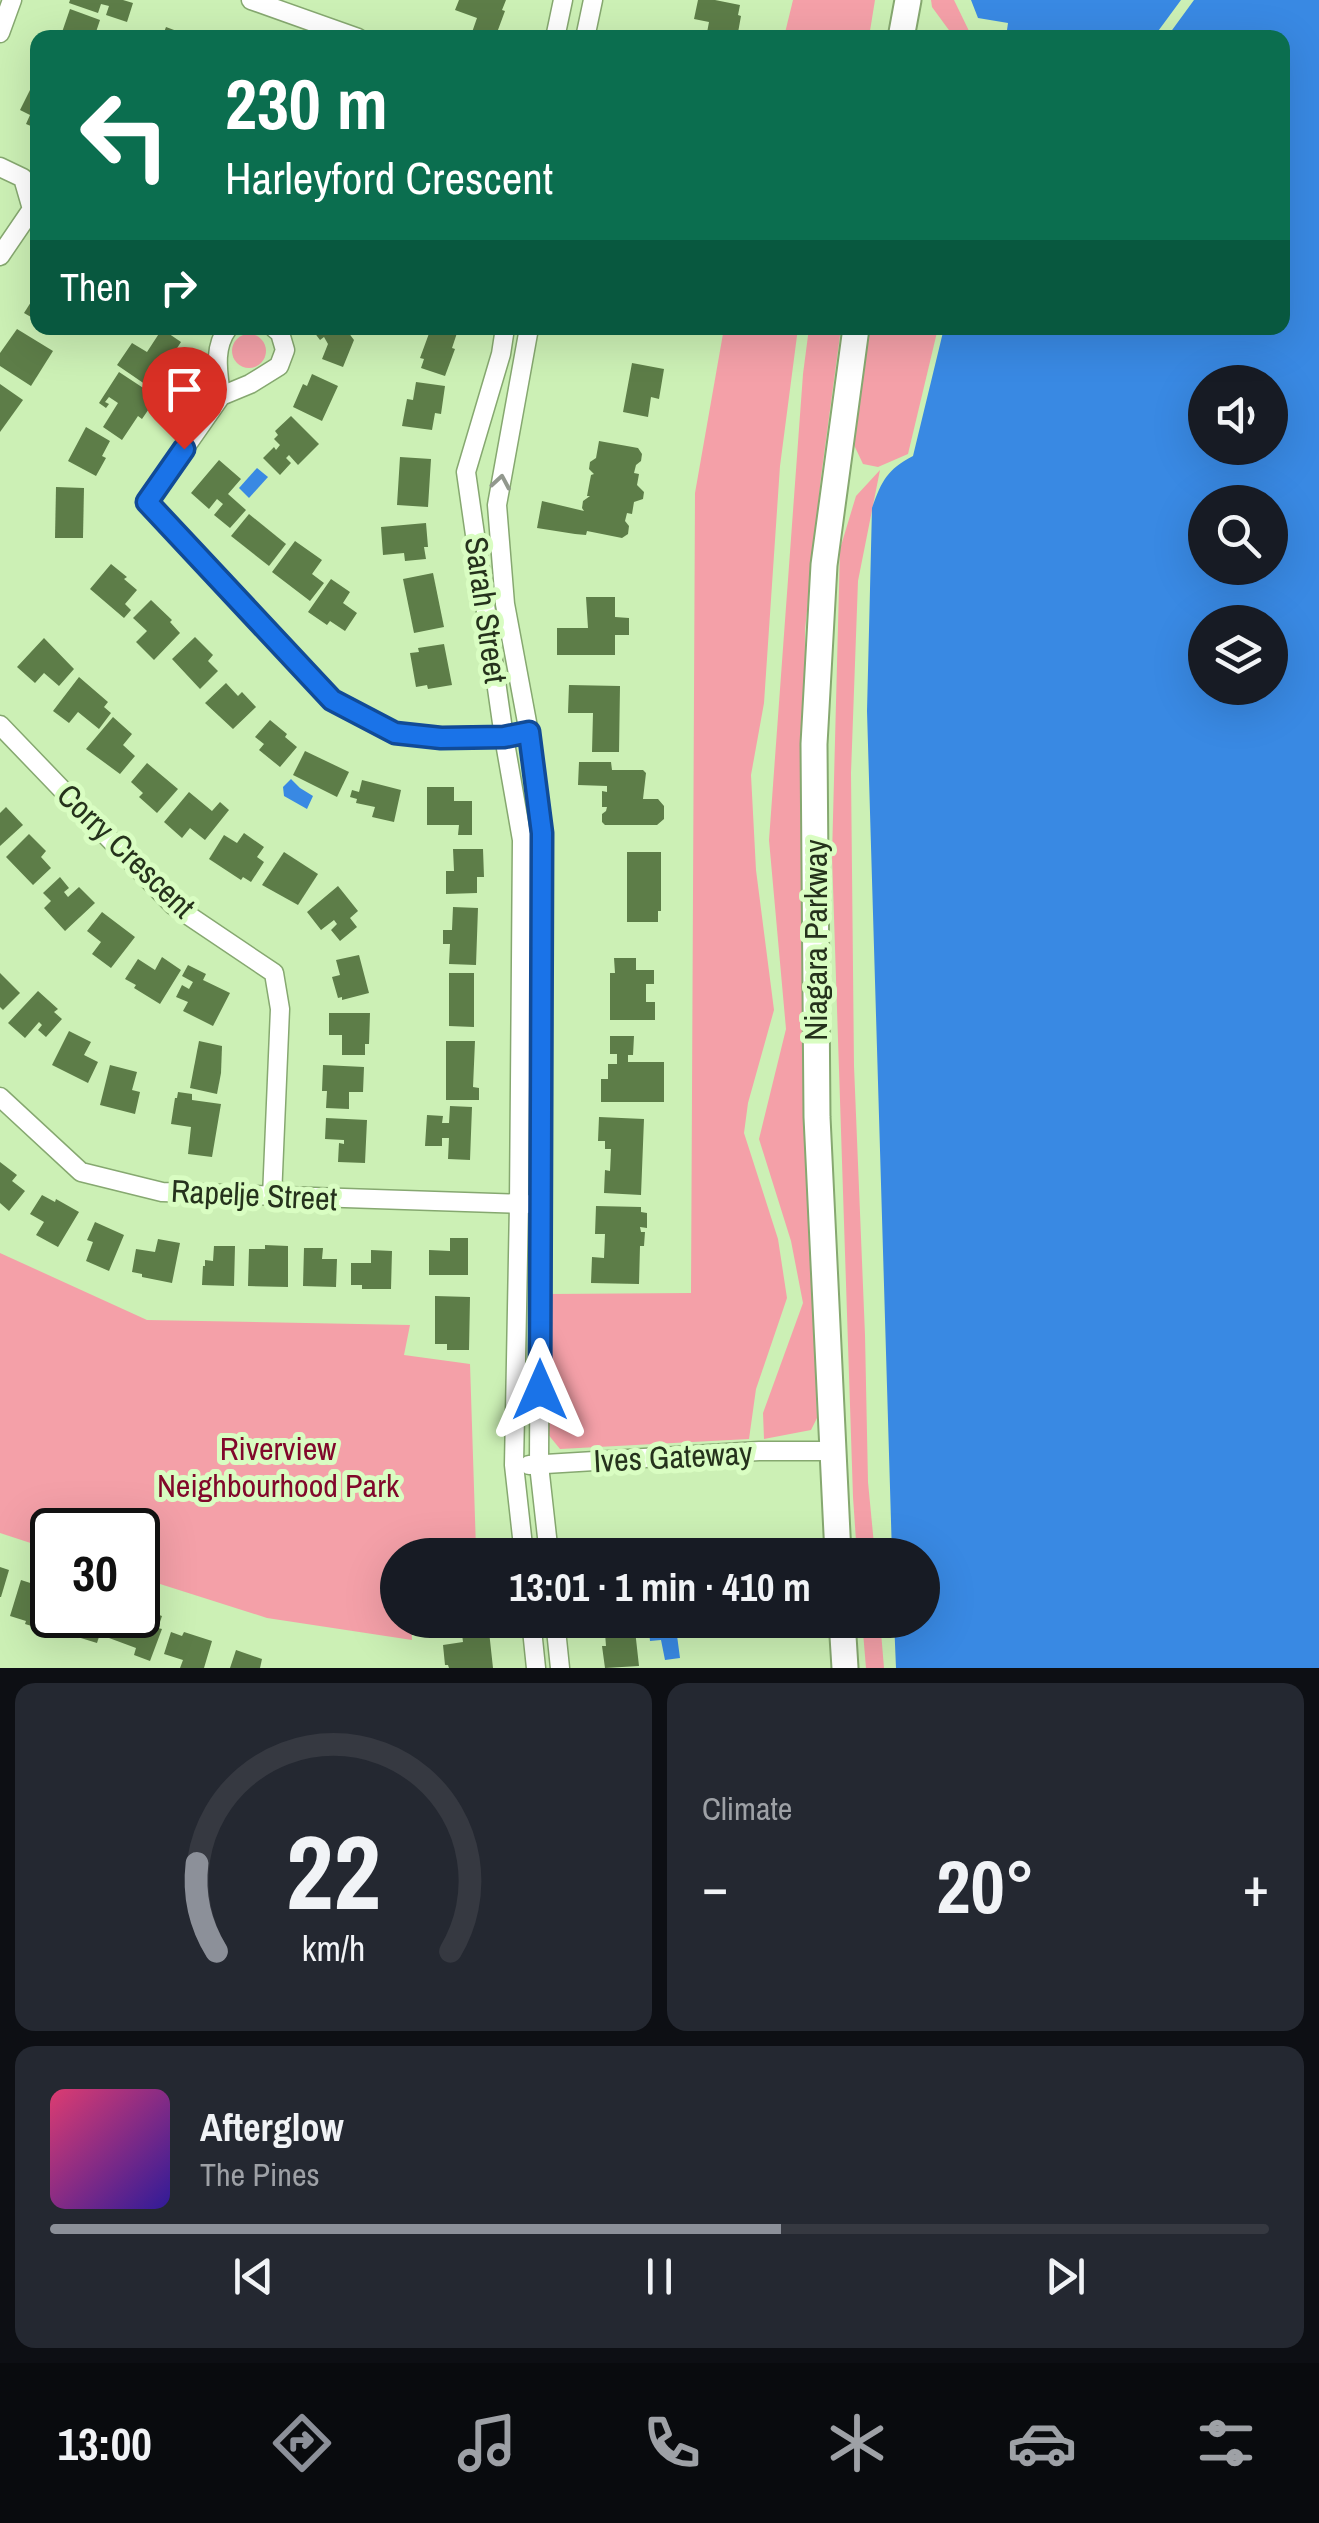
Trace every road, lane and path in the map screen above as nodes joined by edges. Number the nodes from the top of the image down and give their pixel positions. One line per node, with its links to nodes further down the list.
1 (12, 0): 10 (street)
2 (252, 0): 6 (street)
3 (563, 0): 7 (street)
4 (593, 0): 8 (street)
5 (908, 0): 9 (main road)
6 (336, 30)
7 (557, 30)
8 (587, 30)
9 (902, 30)
10 (0, 34)
11 (0, 167): 12 (street)
12 (30, 203)
13 (30, 212): 14 (street)
14 (0, 256)
15 (222, 335): 20 (street)
16 (281, 335): 20 (street)
17 (505, 335): 23 (street, Sarah Street)
18 (528, 335): 22 (street, Sarah Street, one-way to 18)
19 (855, 335): 28 (main road, Niagara Parkway)
20 (221, 396): 23 (street)
21 (0, 725): 25 (street, Corry Crescent)
22 (529, 732): 23 (street); 27 (street, Sarah Street)
23 (504, 737): 26 (street, Sarah Street)
24 (0, 1097): 25 (street, Rapelje Street)
25 (272, 1197): 26 (street, Rapelje Street)
26 (519, 1204): 27 (street, Rapelje Street); 29 (street, Sarah Street)
27 (541, 1205): 30 (street, Sarah Street)
28 (831, 1452): 30 (street, Ives Gateway); 33 (main road, Niagara Parkway)
29 (514, 1465): 30 (street, Ives Gateway); 31 (street, Sarah Street)
30 (540, 1465): 32 (street, Sarah Street)
31 (522, 1538)
32 (546, 1538)
33 (837, 1538)
34 (533, 1638): 37 (street)
35 (557, 1638): 38 (street)
36 (843, 1638): 39 (main road)
37 (536, 1668)
38 (560, 1668)
39 (845, 1668)

